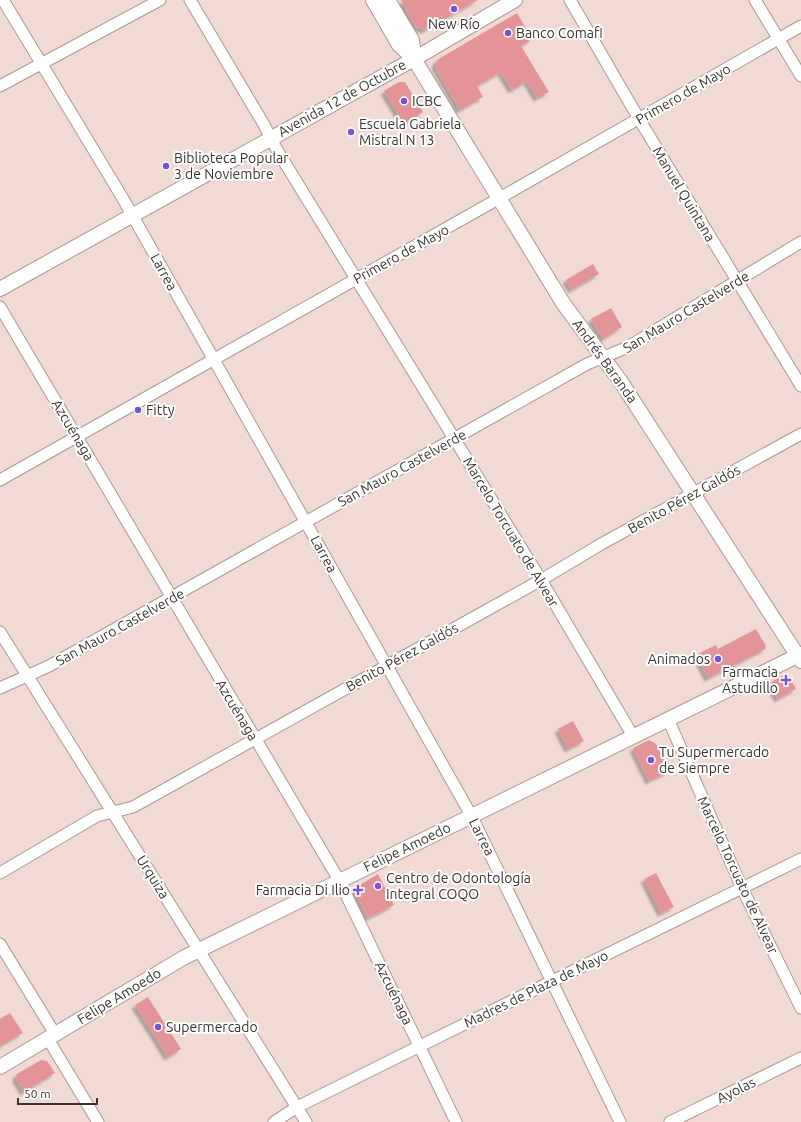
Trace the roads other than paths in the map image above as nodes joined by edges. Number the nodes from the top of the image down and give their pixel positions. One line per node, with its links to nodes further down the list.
1 (3, 0): 12 (street, Larrea)
2 (160, 0): 12 (street)
3 (190, 0): 16 (street, Marcelo Torcuato de Alvear)
4 (373, 0): 11 (main road, Andrés Baranda)
5 (388, 0): 11 (main road, Andrés Baranda)
6 (515, 0): 11 (main road, Avenida 12 de Octubre)
7 (570, 0): 15 (street, Manuel Quintana)
8 (755, 0): 10 (street)
9 (801, 26): 10 (street, Primero de Mayo)
10 (778, 39): 13 (street); 15 (street, Primero de Mayo)
11 (414, 59): 16 (main road, Avenida 12 de Octubre); 17 (main road, Andrés Baranda)
12 (42, 64): 14 (street); 18 (street, Larrea)
13 (801, 76)
14 (0, 86)
15 (639, 119): 17 (street, Primero de Mayo); 21 (street, Manuel Quintana)
16 (270, 137): 18 (main road, Avenida 12 de Octubre); 20 (street, Marcelo Torcuato de Alvear)
17 (498, 199): 20 (street, Primero de Mayo); 24 (main road, Andrés Baranda)
18 (132, 214): 22 (main road, Avenida 12 de Octubre); 25 (street, Larrea)
19 (801, 242): 21 (street, San Mauro Castelverde)
20 (355, 280): 25 (street, Primero de Mayo); 29 (street, Marcelo Torcuato de Alvear)
21 (737, 281): 24 (street, San Mauro Castelverde); 26 (street, Manuel Quintana)
22 (0, 289)
23 (0, 307): 28 (street, Azcuénaga)
24 (604, 358): 29 (street, San Mauro Castelverde); 31 (main road, Andrés Baranda)
25 (214, 361): 28 (street, Primero de Mayo); 32 (street, Larrea)
26 (801, 386)
27 (801, 434): 31 (street, Benito Pérez Galdós)
28 (77, 436): 30 (street, Primero de Mayo); 34 (street, Azcuénaga)
29 (455, 439): 32 (street, San Mauro Castelverde); 33 (street, Marcelo Torcuato de Alvear)
30 (0, 480)
31 (694, 494): 33 (street, Benito Pérez Galdós); 36 (main road, Andrés Baranda)
32 (305, 522): 34 (street, San Mauro Castelverde); 37 (street, Larrea)
33 (541, 580): 37 (street, Benito Pérez Galdós); 41 (street, Marcelo Torcuato de Alvear)
34 (171, 598): 38 (street, San Mauro Castelverde); 42 (street, Azcuénaga)
35 (0, 632): 38 (street, Urquiza)
36 (800, 657): 40 (main road, Felipe Amoedo)
37 (386, 666): 42 (street, Benito Pérez Galdós); 44 (street, Larrea)
38 (27, 675): 39 (street, San Mauro Castelverde); 43 (street, Urquiza)
39 (0, 688)
40 (668, 719): 41 (main road, Felipe Amoedo); 48 (street, Marcelo Torcuato de Alvear)
41 (633, 736): 44 (main road, Felipe Amoedo)
42 (255, 738): 43 (street, Benito Pérez Galdós); 47 (street, Azcuénaga)
43 (112, 812): 46 (street, Benito Pérez Galdós); 50 (street, Urquiza)
44 (471, 816): 47 (main road, Felipe Amoedo); 51 (street, Larrea)
45 (801, 859): 48 (street, Madres de Plaza de Mayo)
46 (0, 873)
47 (339, 880): 50 (main road, Felipe Amoedo); 54 (street, Azcuénaga)
48 (742, 888): 51 (street, Madres de Plaza de Mayo); 52 (street, Marcelo Torcuato de Alvear)
49 (0, 944): 53 (street)
50 (199, 949): 53 (main road, Felipe Amoedo); 57 (street, Urquiza)
51 (552, 981): 54 (street, Madres de Plaza de Mayo); 62 (street, Larrea)
52 (801, 1008)
53 (51, 1036): 56 (main road, Felipe Amoedo); 58 (street)
54 (420, 1046): 57 (street, Madres de Plaza de Mayo); 61 (street, Azcuénaga)
55 (801, 1058): 63 (street, Ayolas)
56 (0, 1067)
57 (297, 1108): 59 (street, Madres de Plaza de Mayo); 60 (street, Urquiza)
58 (98, 1122)
59 (274, 1122)
60 (306, 1122)
61 (456, 1122)
62 (620, 1122)
63 (670, 1122)

